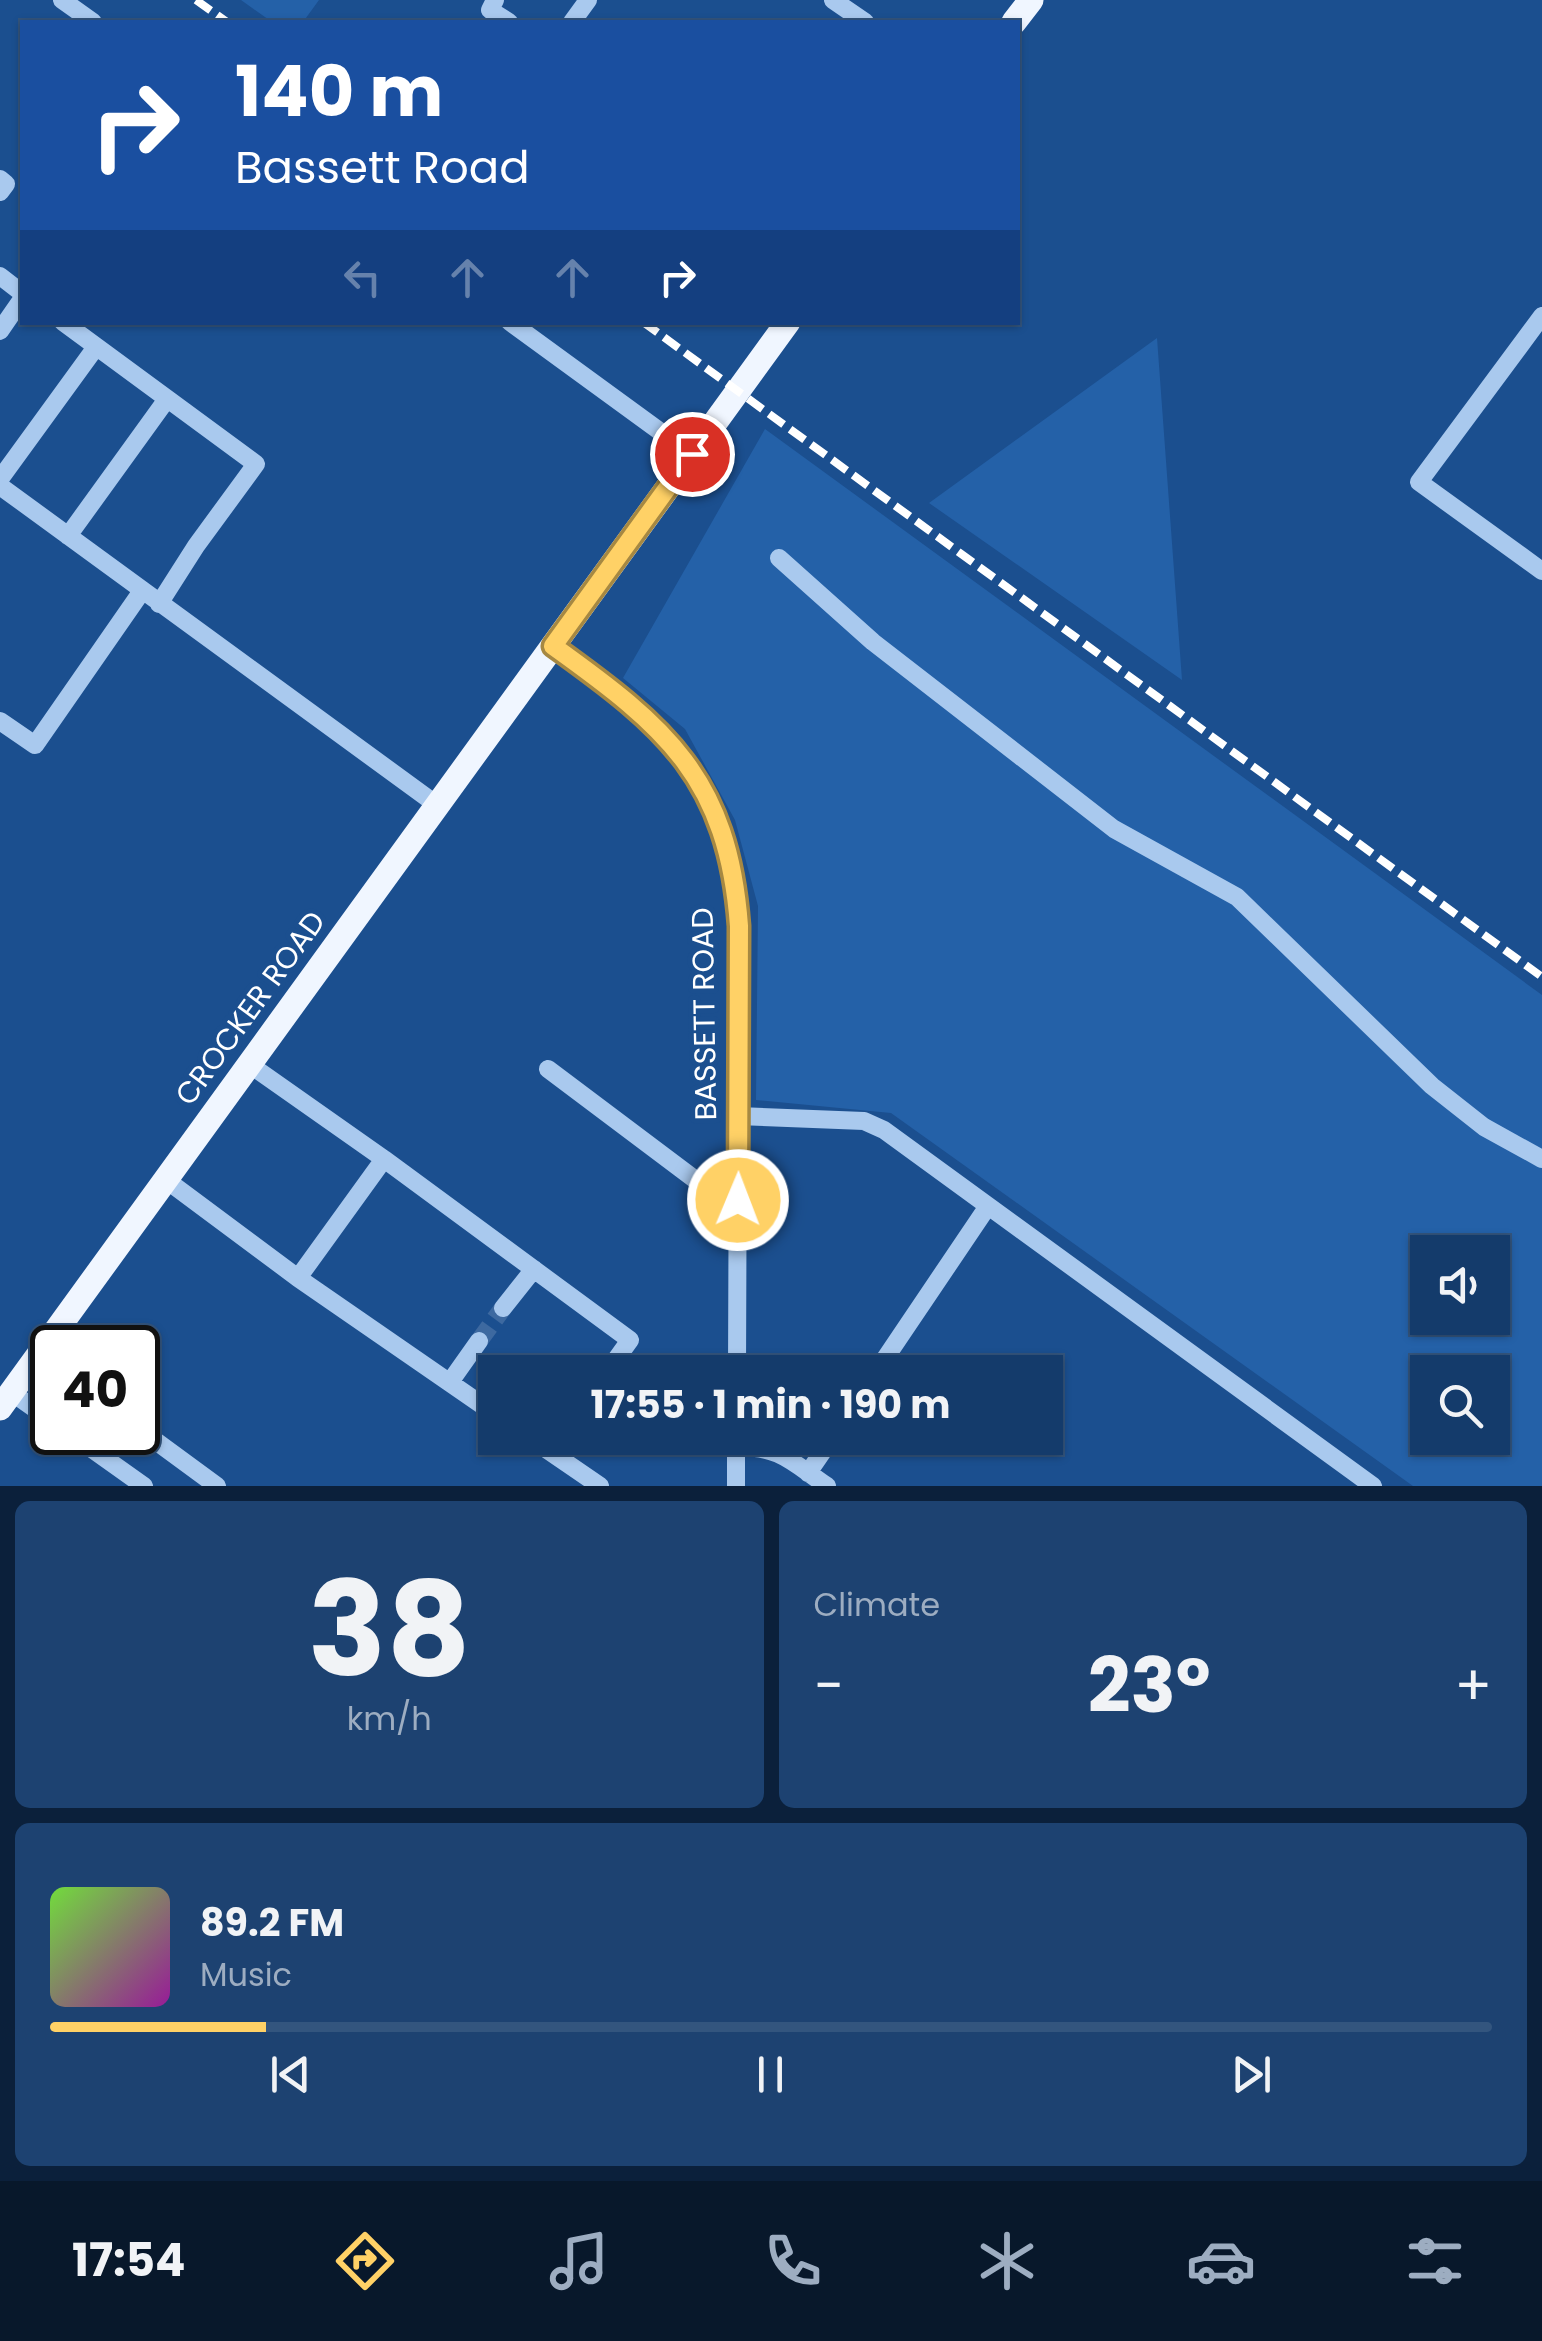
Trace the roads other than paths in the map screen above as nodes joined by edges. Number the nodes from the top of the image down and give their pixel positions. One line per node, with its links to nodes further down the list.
1 (62, 0): 5 (street)
2 (496, 0): 6 (street)
3 (833, 0): 7 (street)
4 (1031, 0): 8 (main road)
5 (90, 20)
6 (506, 20)
7 (862, 20)
8 (1016, 20)
9 (0, 179): 10 (street)
10 (0, 192)
11 (0, 276): 12 (street)
12 (20, 294)
13 (20, 299): 18 (street)
14 (1542, 316): 25 (street)
15 (67, 325): 19 (street)
16 (514, 325): 21 (street)
17 (786, 325): 21 (main road)
18 (0, 331)
19 (96, 347): 20 (street); 22 (street)
20 (167, 399): 23 (street); 27 (street)
21 (692, 454): 28 (main road)
22 (0, 482): 23 (street)
23 (68, 536): 26 (street)
24 (779, 558): 35 (street)
25 (1542, 571)
26 (142, 591): 27 (street); 29 (street)
27 (159, 604): 30 (street)
28 (553, 646): 30 (main road, CROCKER ROAD); 33 (street, BASSETT ROAD)
29 (0, 720)
30 (438, 804): 31 (main road, CROCKER ROAD)
31 (249, 1064): 34 (street); 36 (main road, CROCKER ROAD)
32 (548, 1070): 37 (street)
33 (738, 1116): 37 (street, BASSETT ROAD); 38 (street)
34 (384, 1160): 39 (street); 40 (street)
35 (1542, 1160)
36 (165, 1179): 40 (street); 42 (main road, CROCKER ROAD)
37 (738, 1200): 45 (street, BASSETT ROAD)
38 (988, 1206): 46 (street); 64 (street)
39 (534, 1270): 41 (street); 44 (street)
40 (298, 1278): 48 (street)
41 (503, 1308)
42 (67, 1325)
43 (479, 1341): 48 (street)
44 (619, 1355)
45 (736, 1355)
46 (887, 1355)
47 (30, 1374): 49 (main road, CROCKER ROAD)
48 (450, 1382): 50 (street)
49 (6, 1400): 51 (street)
50 (478, 1402)
51 (30, 1411)
52 (160, 1444): 60 (street)
53 (100, 1455): 59 (street)
54 (566, 1455): 61 (street)
55 (736, 1455): 62 (street)
56 (783, 1455): 58 (street)
57 (820, 1455): 58 (street)
58 (808, 1473): 63 (street)
59 (144, 1486)
60 (217, 1486)
61 (600, 1486)
62 (736, 1486)
63 (827, 1486)
64 (1372, 1486)

